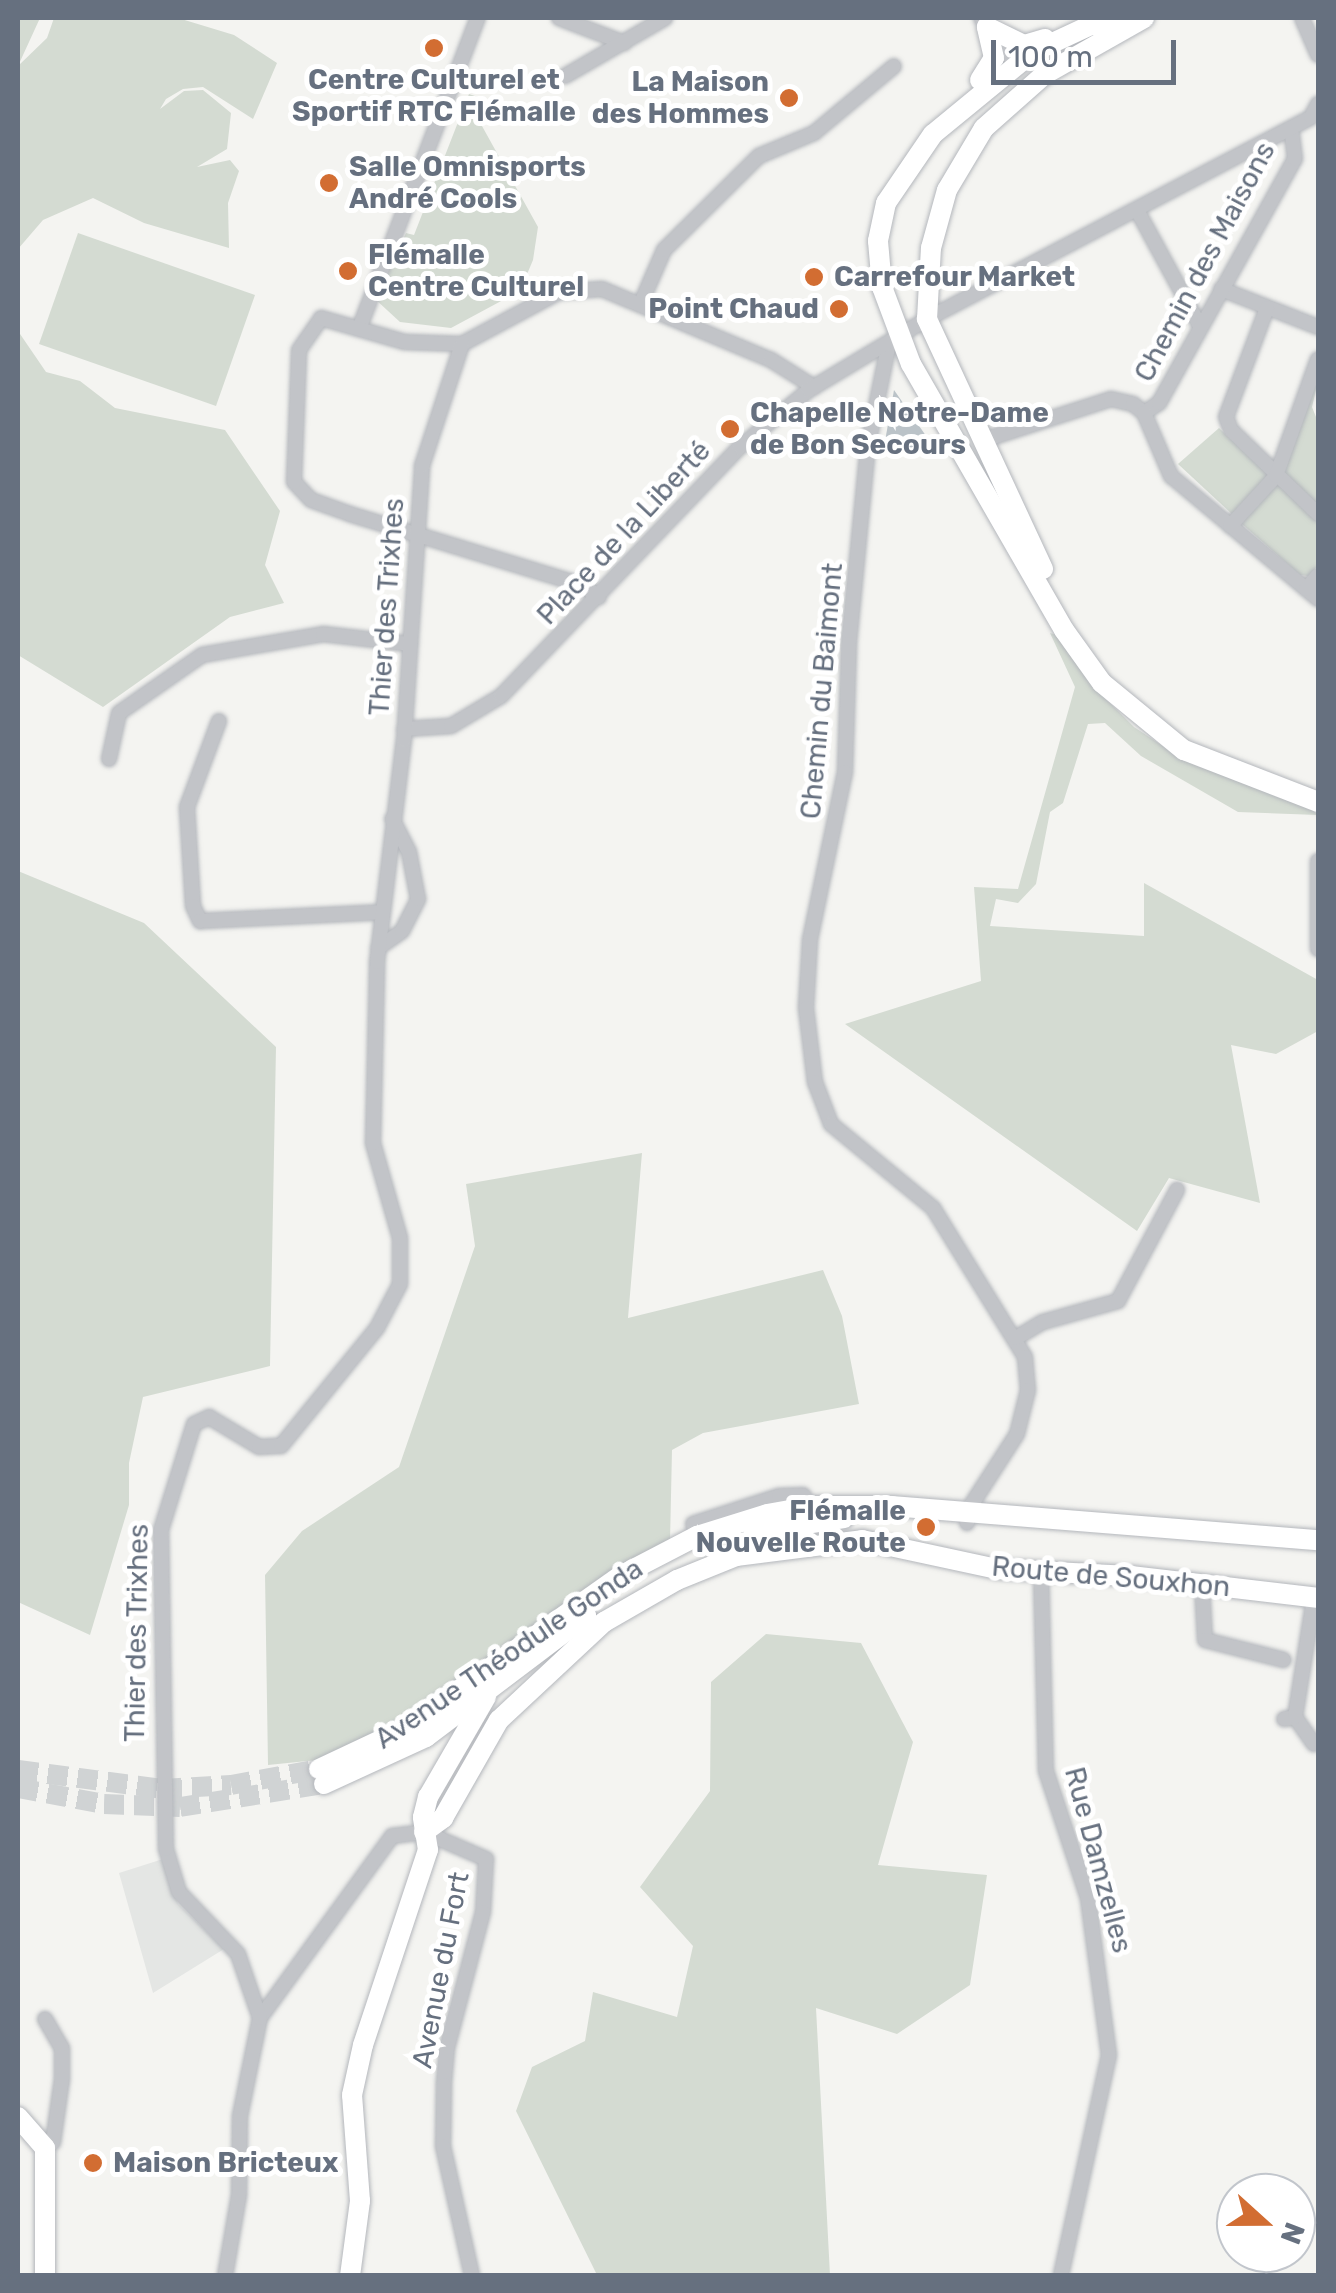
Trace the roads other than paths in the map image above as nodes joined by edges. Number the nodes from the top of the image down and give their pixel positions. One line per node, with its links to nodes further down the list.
1 (478, 18): 28 (street)
2 (562, 18): 9 (street)
3 (666, 18): 9 (street)
4 (1144, 18): 8 (main road)
5 (1302, 18): 10 (street)
6 (984, 22): 7 (main road); 11 (street); 17 (main road)
7 (1080, 28): 8 (main road); 11 (main road)
8 (1117, 28): 13 (main road)
9 (624, 44): 14 (street)
10 (1318, 55)
11 (1014, 62): 13 (main road); 15 (main road); 17 (main road)
12 (894, 66): 23 (street)
13 (1045, 74): 15 (main road)
14 (565, 76)
15 (1002, 109): 20 (main road)
16 (1316, 116): 18 (street, Place de la Liberté)
17 (942, 125): 29 (main road)
18 (1291, 128): 19 (street, Place de la Liberté); 21 (street, Chemin des Maisons)
19 (1137, 210): 22 (street, Place de la Liberté); 26 (street)
20 (928, 276): 22 (street); 25 (main road)
21 (1221, 290): 24 (street); 26 (street, Chemin des Maisons)
22 (966, 302): 25 (street, Place de la Liberté)
23 (641, 304): 30 (street); 34 (street)
24 (1267, 308): 27 (street); 37 (street)
25 (936, 315): 29 (street, Place de la Liberté); 36 (main road); 42 (main road)
26 (1200, 326): 35 (street, Chemin des Maisons)
27 (1318, 327)
28 (359, 329): 30 (street); 40 (street)
29 (895, 339): 32 (main road); 33 (street, Chemin du Baimont); 34 (street, Place de la Liberté)
30 (462, 344): 40 (street, Thier des Trixhes)
31 (1318, 358): 37 (street)
32 (911, 364): 33 (street); 50 (main road)
33 (886, 368): 57 (street, Chemin du Baimont)
34 (814, 387): 44 (street, Place de la Liberté)
35 (1144, 413): 36 (street); 39 (street)
36 (987, 438): 42 (main road)
37 (1276, 476): 38 (street); 39 (street)
38 (1318, 514)
39 (1230, 526): 43 (street)
40 (413, 533): 44 (street); 45 (street, Thier des Trixhes)
41 (1318, 575): 43 (street)
42 (1048, 580): 49 (main road)
43 (1312, 594)
44 (599, 597): 47 (street, Place de la Liberté)
45 (410, 644): 47 (street, Thier des Trixhes); 48 (street)
46 (220, 721): 53 (street)
47 (404, 729): 51 (street, Thier des Trixhes)
48 (109, 759)
49 (1318, 789)
50 (1318, 802)
51 (392, 819): 53 (street, Thier des Trixhes); 54 (street)
52 (1318, 861): 55 (street)
53 (381, 912): 54 (street, Thier des Trixhes)
54 (378, 948): 72 (street, Thier des Trixhes)
55 (1318, 949)
56 (1177, 1190): 57 (street)
57 (1016, 1338): 59 (street, Chemin du Baimont)
58 (813, 1514): 59 (main road, Avenue Théodule Gonda); 60 (street, Avenue Théodule Gonda); 67 (main road, Avenue Théodule Gonda); 69 (main road, Avenue Théodule Gonda)
59 (968, 1517): 61 (main road, Avenue Théodule Gonda); 62 (main road, Avenue Théodule Gonda)
60 (693, 1524)
61 (1318, 1540)
62 (1318, 1554)
63 (1041, 1571): 64 (main road, Route de Souxhon); 66 (main road, Route de Souxhon); 80 (street, Rue Damzelles)
64 (1202, 1584): 65 (main road, Route de Souxhon); 68 (street)
65 (1316, 1598): 70 (street)
66 (604, 1622): 67 (main road); 71 (main road, Route de Souxhon)
67 (569, 1629): 69 (main road, Avenue Théodule Gonda)
68 (1284, 1660)
69 (488, 1691): 71 (main road)
70 (1314, 1744)
71 (423, 1824): 72 (street); 78 (main road); 79 (street, Avenue du Fort)
72 (260, 2018): 77 (street)
73 (44, 2020): 75 (street)
74 (18, 2117): 75 (main road)
75 (44, 2148): 76 (main road)
76 (45, 2276)
77 (225, 2276)
78 (350, 2276)
79 (472, 2276)
80 (1061, 2276)

